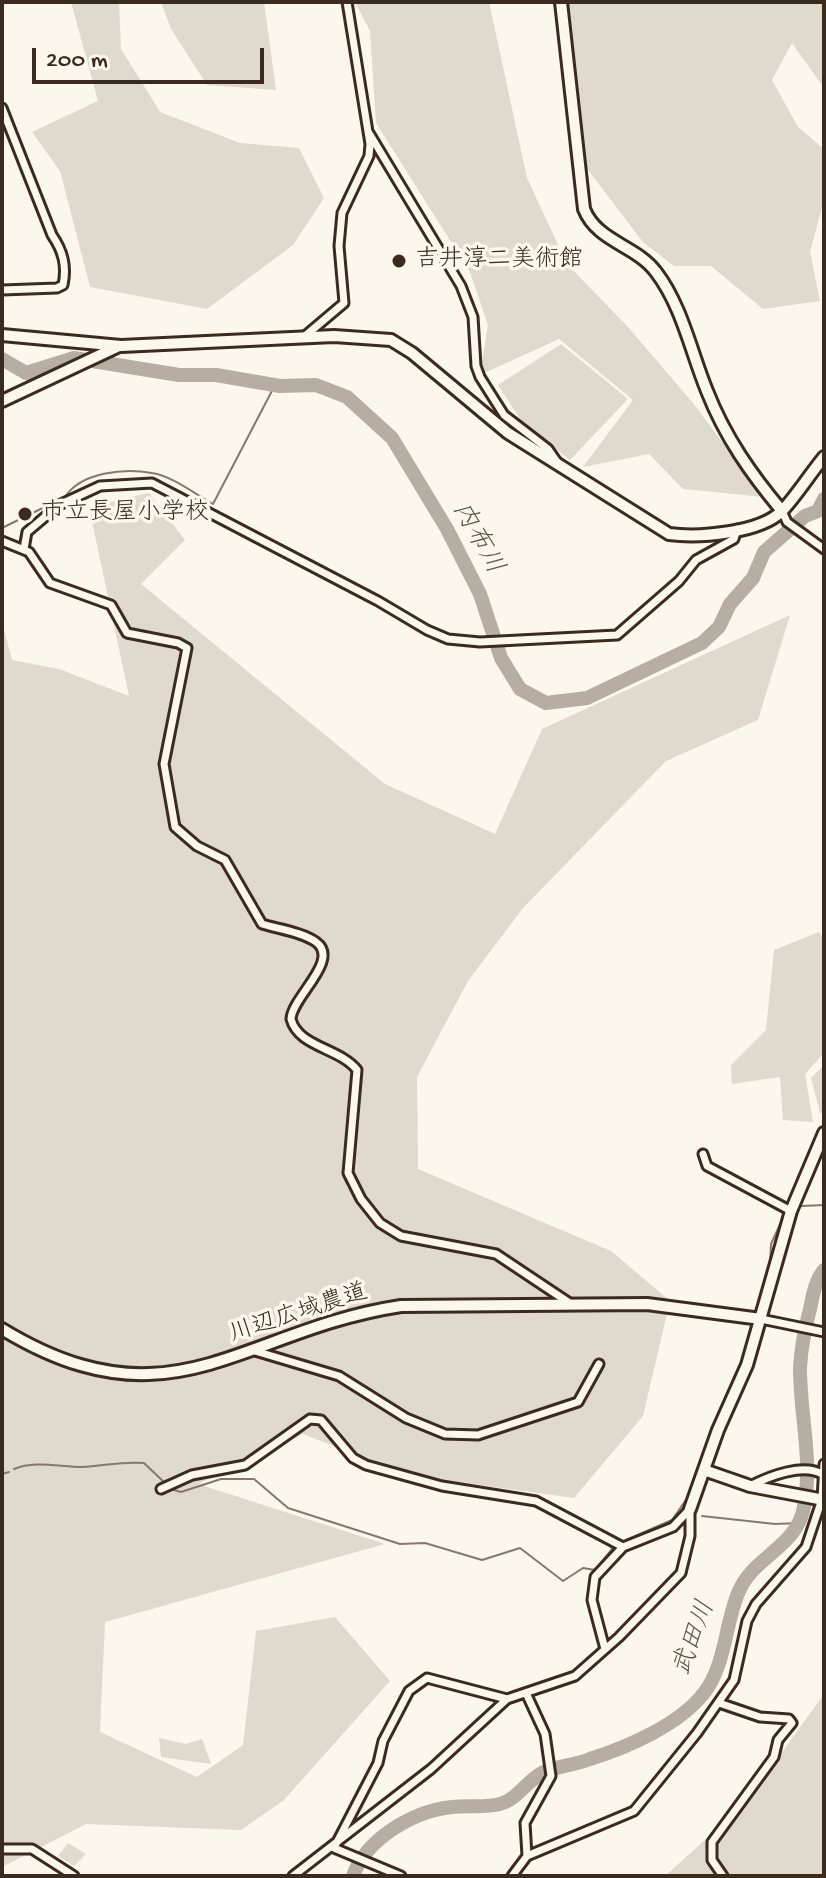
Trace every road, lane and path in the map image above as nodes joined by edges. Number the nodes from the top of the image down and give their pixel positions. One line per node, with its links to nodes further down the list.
1 (347, 2): 4 (street)
2 (561, 2): 12 (street)
3 (2, 108): 5 (street)
4 (369, 133): 7 (street); 11 (street)
5 (2, 290)
6 (2, 335): 8 (street)
7 (304, 337): 8 (street); 11 (street)
8 (121, 346): 9 (street)
9 (2, 401)
10 (824, 457): 12 (street)
11 (557, 462): 13 (street)
12 (782, 511): 13 (street); 16 (street)
13 (737, 529): 15 (street)
14 (2, 541): 15 (street)
15 (24, 549): 20 (street)
16 (824, 549)
17 (824, 1133): 19 (street)
18 (703, 1154): 19 (street)
19 (791, 1211): 21 (street)
20 (571, 1304): 21 (street, 川辺広域農道); 24 (street, 川辺広域農道)
21 (761, 1319): 23 (street); 27 (street)
22 (2, 1329): 24 (street, 川辺広域農道)
23 (824, 1332)
24 (255, 1351): 25 (street)
25 (599, 1364)
26 (824, 1464): 28 (street)
27 (704, 1470): 29 (street); 32 (street)
28 (819, 1472): 29 (street); 31 (street)
29 (750, 1486): 31 (street)
30 (161, 1489): 33 (street)
31 (820, 1499): 37 (street)
32 (690, 1509): 33 (street); 34 (street)
33 (623, 1547): 34 (street)
34 (605, 1649): 35 (street)
35 (526, 1693): 36 (street); 40 (street)
36 (507, 1699): 38 (street); 38 (street)
37 (719, 1703): 40 (street); 45 (street)
38 (334, 1848): 42 (street); 43 (street)
39 (2, 1849): 41 (street)
40 (527, 1856): 44 (street)
41 (74, 1876)
42 (293, 1876)
43 (401, 1876)
44 (512, 1876)
45 (723, 1876)

